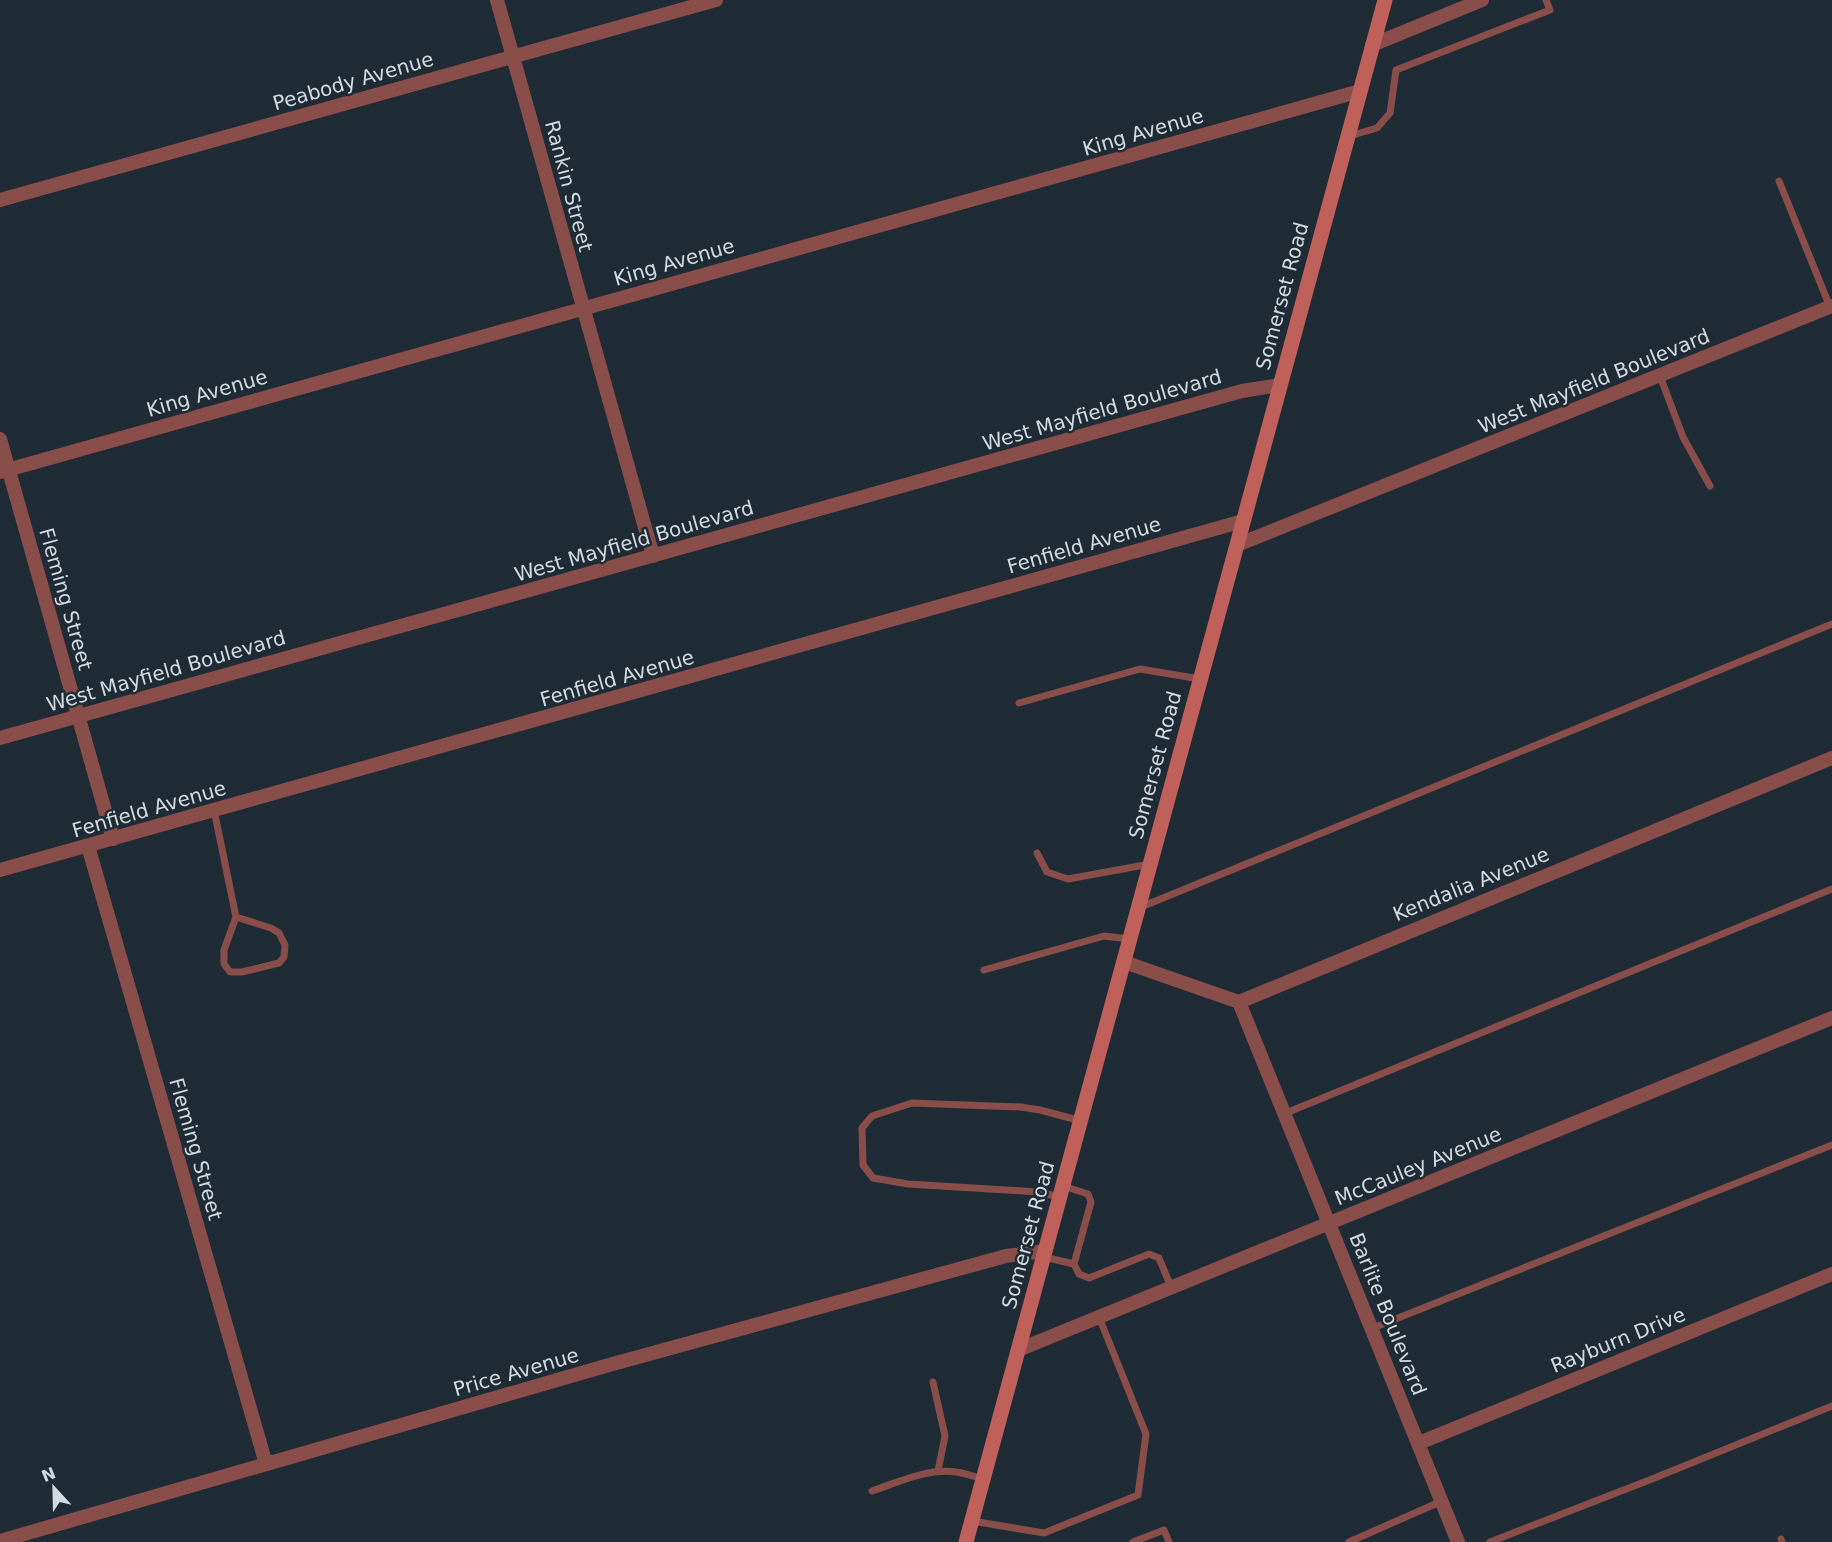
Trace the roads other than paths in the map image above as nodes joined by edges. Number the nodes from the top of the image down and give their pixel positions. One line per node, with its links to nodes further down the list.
1 (497, 0): 7 (street, Rankin Street)
2 (716, 0): 7 (street, Peabody Avenue)
3 (1385, 0): 6 (main road, Somerset Road)
4 (1482, 0): 6 (street)
5 (1546, 0): 9 (lane)
6 (1372, 45): 8 (main road, Somerset Road)
7 (513, 57): 11 (street, Peabody Avenue); 13 (street, Rankin Street)
8 (1360, 91): 9 (main road, Somerset Road); 13 (street, King Avenue)
9 (1348, 136): 15 (main road, Somerset Road)
10 (1779, 181): 12 (lane)
11 (0, 200)
12 (1831, 307): 14 (street, West Mayfield Boulevard)
13 (582, 308): 17 (street, King Avenue); 21 (street, Rankin Street)
14 (1660, 375): 18 (lane); 20 (street, West Mayfield Boulevard)
15 (1280, 385): 19 (main road, Somerset Road); 21 (street, West Mayfield Boulevard)
16 (0, 439): 17 (street, Fleming Street)
17 (4, 471): 25 (street, Fleming Street)
18 (1710, 486)
19 (1244, 521): 20 (main road, Somerset Road); 28 (street, Fenfield Avenue)
20 (1237, 545): 23 (main road, Somerset Road)
21 (653, 556): 25 (street, West Mayfield Boulevard)
22 (1832, 624): 35 (lane)
23 (1200, 679): 24 (lane); 32 (main road, Somerset Road)
24 (1019, 703)
25 (79, 716): 26 (street, West Mayfield Boulevard); 29 (street, Fleming Street)
26 (0, 738)
27 (1832, 758): 40 (street, Kendalia Avenue)
28 (214, 810): 29 (street, Fenfield Avenue); 36 (lane)
29 (113, 839): 30 (street, Fenfield Avenue)
30 (88, 846): 33 (street, Fenfield Avenue); 57 (street, Fleming Street)
31 (1037, 854): 32 (lane)
32 (1150, 864): 35 (main road, Somerset Road)
33 (0, 870)
34 (1832, 889): 42 (lane)
35 (1138, 908): 37 (main road, Somerset Road)
36 (236, 917): 36 (lane)
37 (1130, 939): 38 (main road, Somerset Road); 39 (lane)
38 (1124, 962): 40 (street); 43 (main road, Somerset Road)
39 (984, 970)
40 (1239, 1002): 42 (street, Barlite Boulevard)
41 (1832, 1018): 46 (street, McCauley Avenue)
42 (1286, 1113): 46 (street, Barlite Boulevard)
43 (1081, 1121): 45 (main road, Somerset Road); 45 (lane)
44 (1832, 1145): 52 (lane)
45 (1061, 1191): 47 (main road, Somerset Road); 48 (lane)
46 (1330, 1222): 50 (street, McCauley Avenue); 52 (street, Barlite Boulevard)
47 (1044, 1254): 48 (lane); 53 (main road, Somerset Road); 57 (street, Price Avenue)
48 (1074, 1264): 50 (lane)
49 (1832, 1274): 56 (street, Rayburn Drive)
50 (1171, 1287): 51 (street, McCauley Avenue)
51 (1099, 1317): 53 (street, McCauley Avenue); 62 (lane)
52 (1373, 1328): 56 (street, Barlite Boulevard)
53 (1018, 1350): 59 (main road, Somerset Road)
54 (933, 1382): 58 (lane)
55 (1832, 1406): 69 (lane)
56 (1419, 1443): 61 (street, Barlite Boulevard)
57 (266, 1464): 63 (street, Price Avenue)
58 (938, 1471): 59 (lane); 60 (lane)
59 (983, 1479): 62 (main road, Somerset Road)
60 (872, 1491)
61 (1442, 1501): 67 (lane); 68 (street, Barlite Boulevard)
62 (972, 1521): 64 (main road, Somerset Road)
63 (0, 1541)
64 (966, 1542)
65 (1132, 1542): 66 (lane)
66 (1169, 1542)
67 (1349, 1542)
68 (1458, 1542)
69 (1490, 1542)

